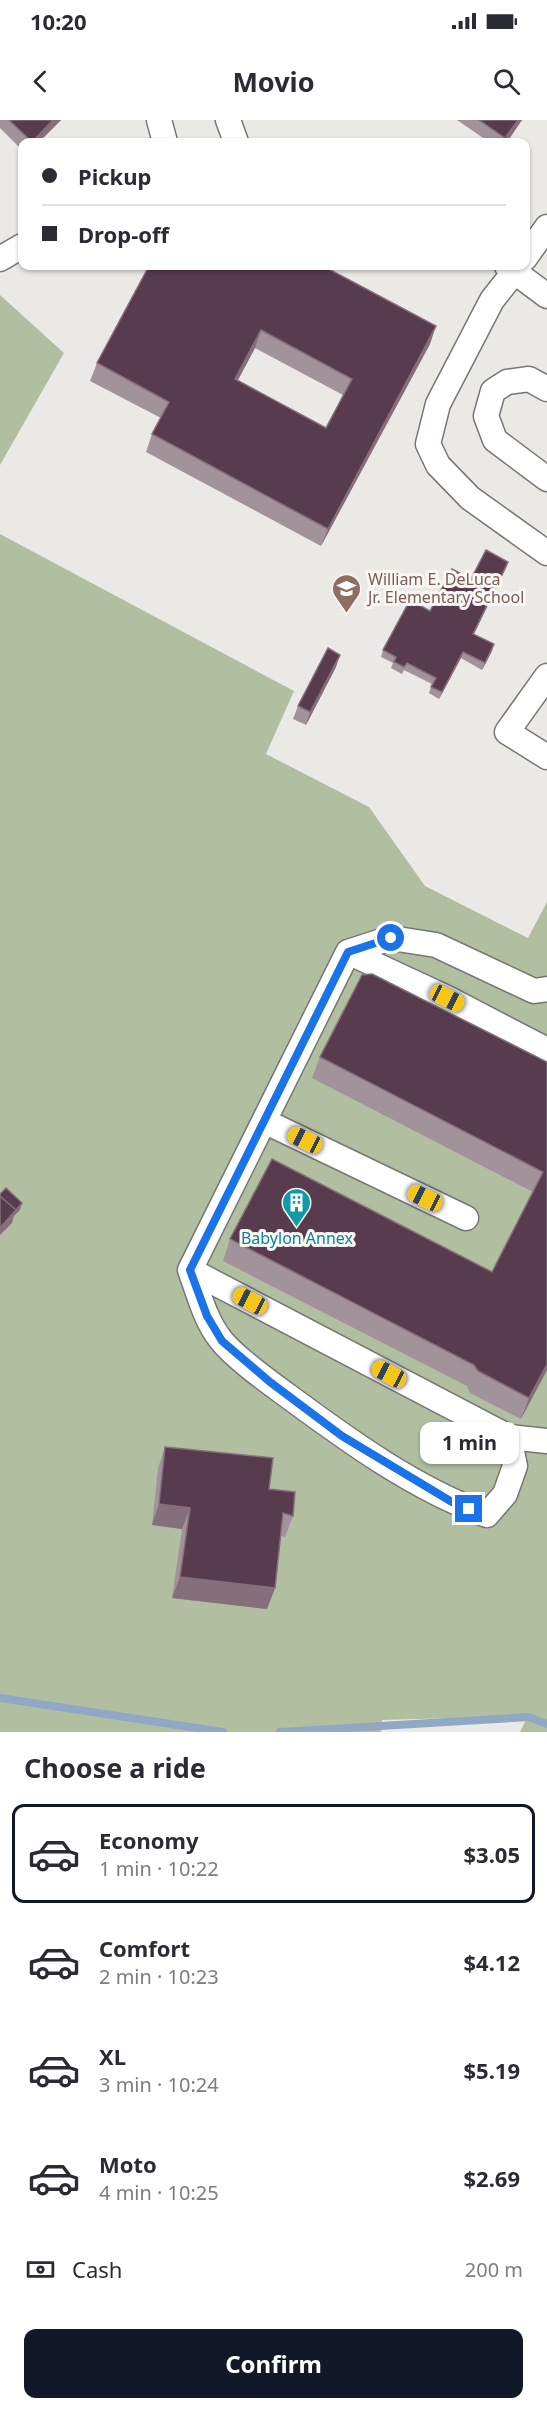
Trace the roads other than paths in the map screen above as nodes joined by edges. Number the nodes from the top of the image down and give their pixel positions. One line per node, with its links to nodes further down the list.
1 (159, 120): 3 (street)
2 (228, 120): 4 (street)
3 (164, 138)
4 (235, 138)
5 (547, 227): 7 (street)
6 (18, 249): 8 (street)
7 (530, 249)
8 (0, 260)
9 (513, 270): 14 (street)
10 (522, 270): 11 (street)
11 (547, 296)
12 (547, 389): 13 (street)
13 (547, 479)
14 (547, 554)
15 (547, 676): 16 (street)
16 (547, 757)
17 (348, 952): 18 (street); 19 (street); 20 (street)
18 (547, 989)
19 (547, 1050)
20 (264, 1121): 21 (street); 22 (street)
21 (466, 1218)
22 (190, 1270): 23 (street); 23 (street)
23 (509, 1437): 24 (street)
24 (547, 1441)

